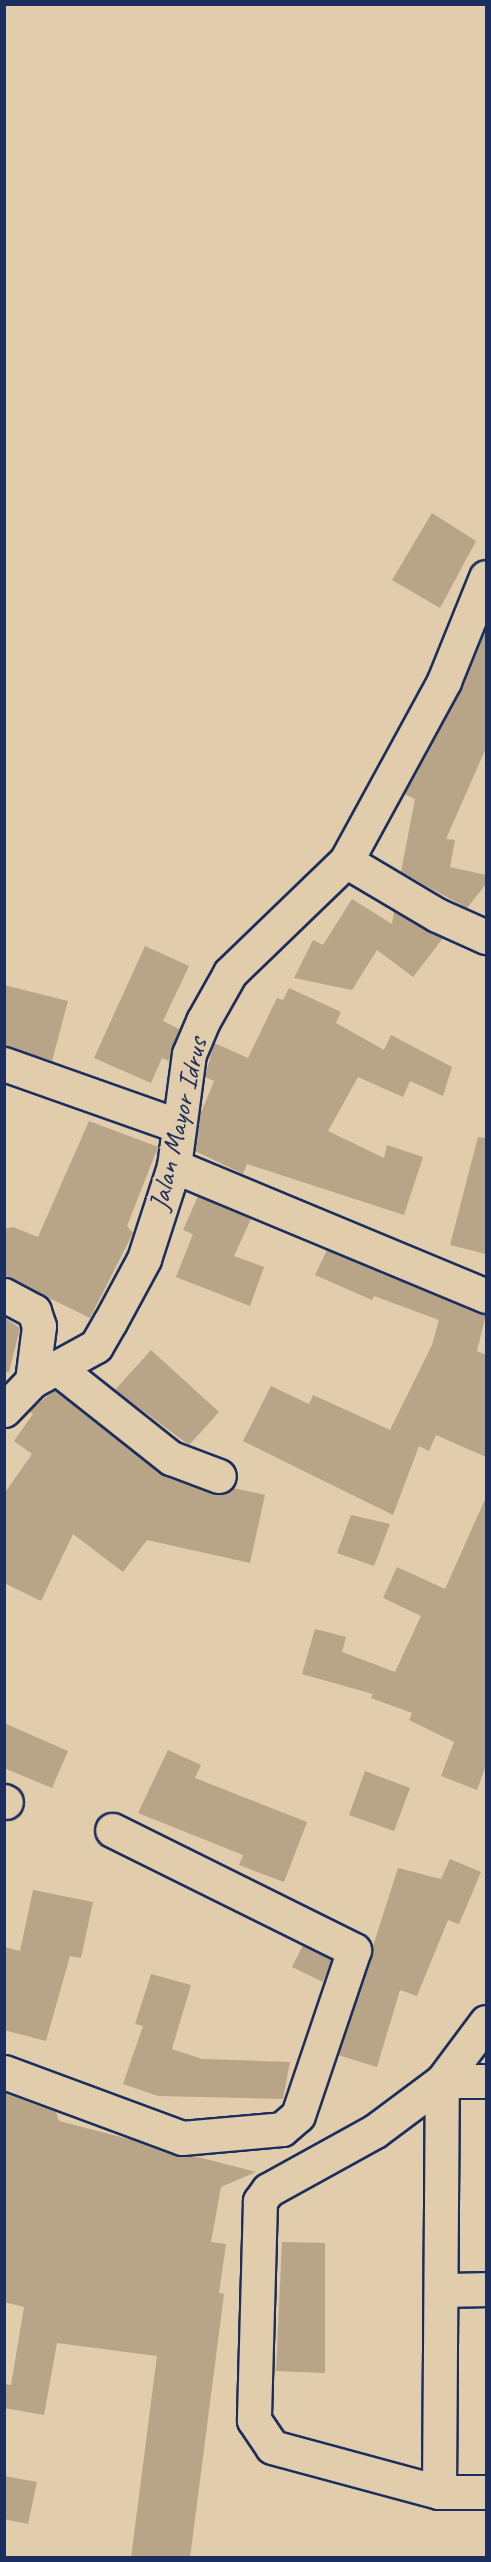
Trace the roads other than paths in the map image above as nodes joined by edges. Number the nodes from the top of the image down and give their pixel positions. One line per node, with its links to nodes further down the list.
1 (486, 577): 2 (street, Jalan Mayor Idrus)
2 (346, 861): 3 (street); 5 (street, Jalan Mayor Idrus)
3 (486, 937)
4 (4, 1064): 5 (street)
5 (176, 1125): 6 (street, Jalan Mayor Idrus)
6 (174, 1166): 8 (street); 9 (street, Jalan Mayor Idrus)
7 (4, 1295): 9 (street)
8 (486, 1296)
9 (44, 1374): 10 (street, Jalan Mayor Idrus); 11 (street)
10 (4, 1410)
11 (219, 1476)
12 (112, 1830): 14 (street)
13 (486, 2022): 15 (street)
14 (4, 2072)
15 (442, 2081): 16 (street); 18 (street); 19 (street)
16 (486, 2081)
17 (486, 2289): 18 (street)
18 (443, 2290): 19 (street)
19 (439, 2492): 20 (street)
20 (486, 2492)

